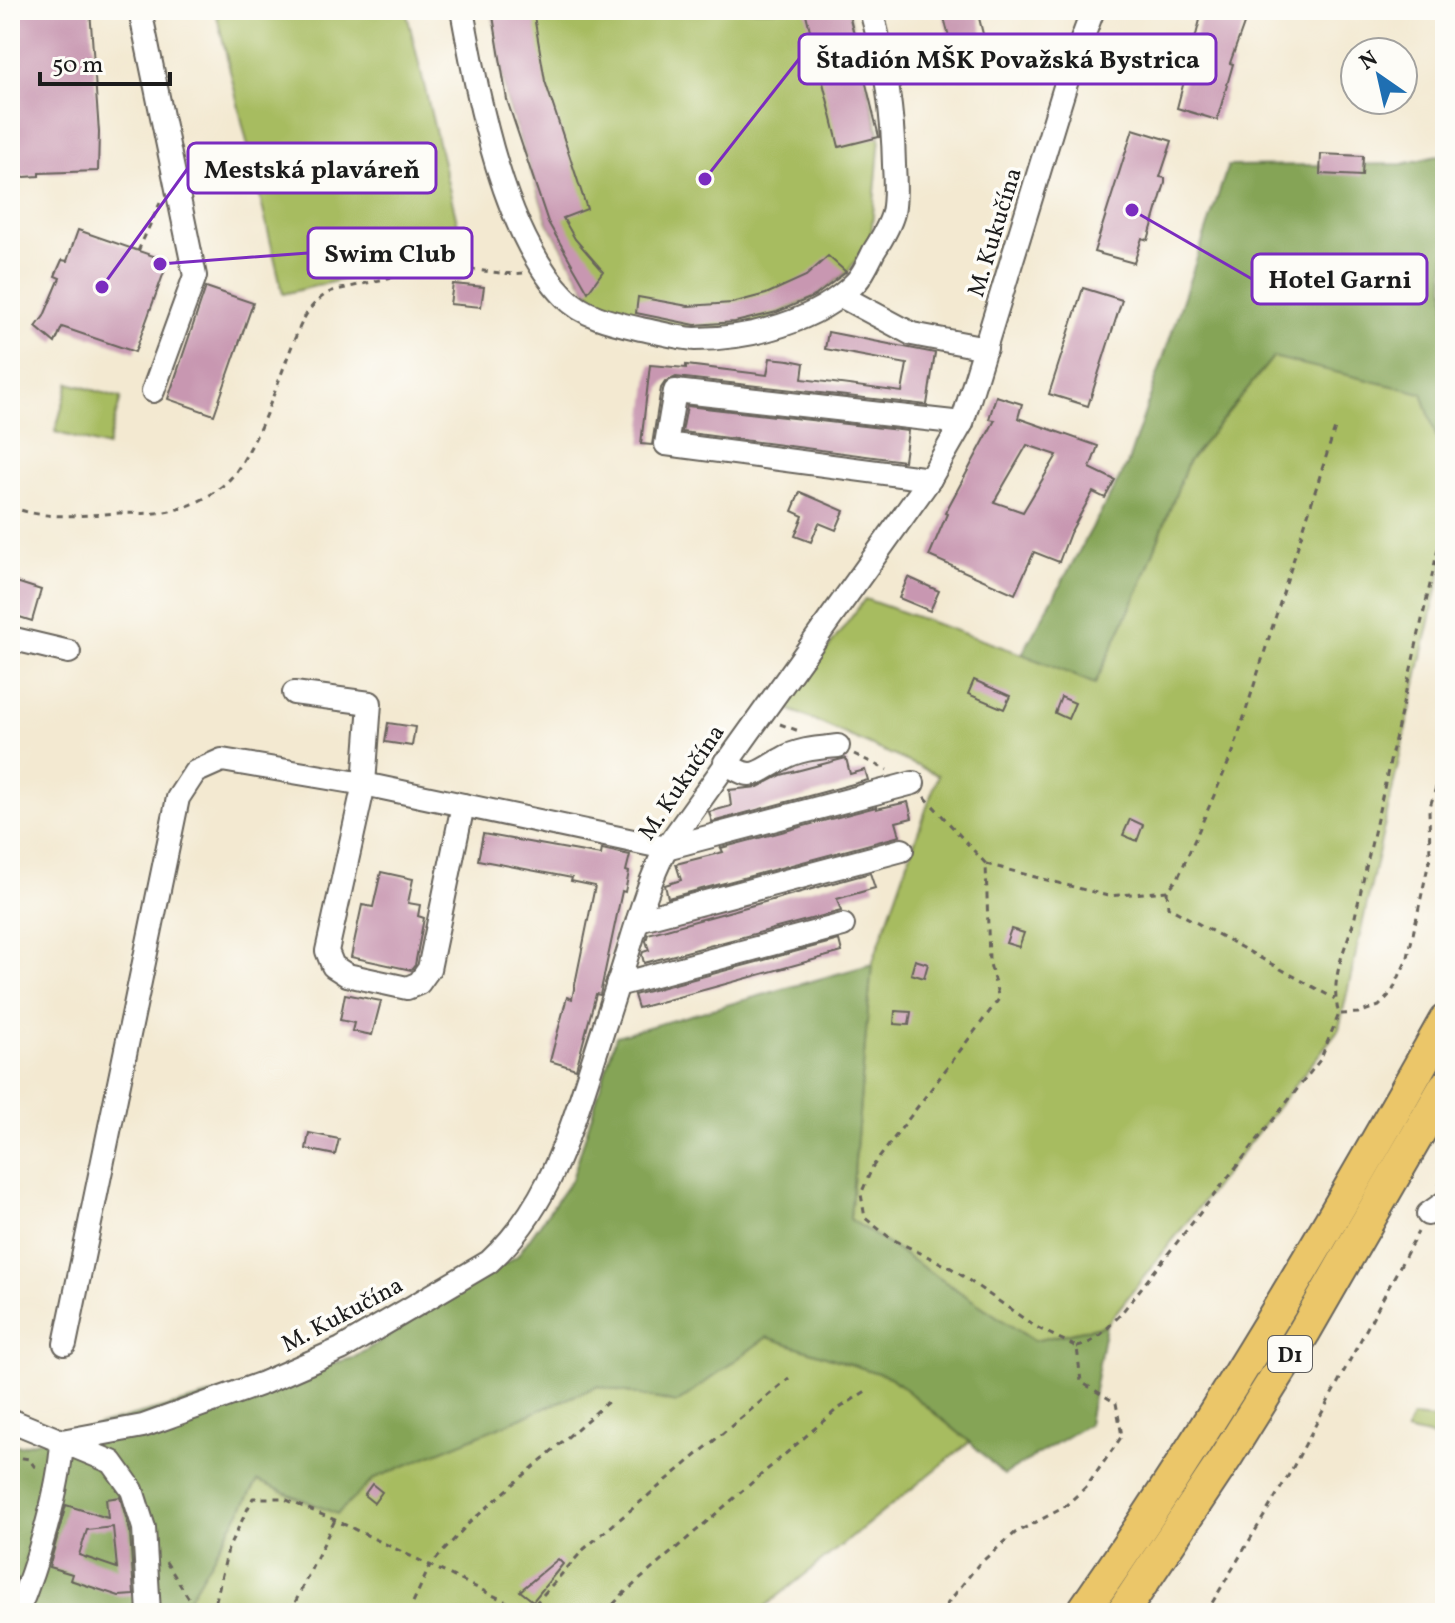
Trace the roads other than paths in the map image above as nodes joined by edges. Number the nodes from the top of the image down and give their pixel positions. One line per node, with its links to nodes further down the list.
1 (140, 10): 7 (street)
2 (462, 10): 5 (street)
3 (871, 10): 5 (street)
4 (1093, 10): 6 (street, M. Kukučína)
5 (841, 296): 6 (street)
6 (986, 348): 8 (street, M. Kukučína)
7 (153, 391)
8 (962, 423): 9 (street, M. Kukučína); 9 (street)
9 (930, 479): 14 (street, M. Kukučína)
10 (10, 638): 11 (street)
11 (69, 652)
12 (294, 693): 16 (street)
13 (838, 746): 14 (street)
14 (725, 762): 18 (street, M. Kukučína)
15 (913, 783): 18 (street)
16 (364, 784): 17 (street); 17 (street); 25 (street)
17 (463, 805): 18 (street)
18 (666, 848): 20 (street, M. Kukučína)
19 (902, 850): 20 (street)
20 (638, 920): 22 (street, M. Kukučína)
21 (843, 925): 22 (street)
22 (617, 985): 27 (street, M. Kukučína)
23 (1445, 1021): 30 (highway, D1)
24 (1445, 1087): 31 (highway, D1)
25 (65, 1344)
26 (10, 1420): 27 (street)
27 (62, 1448): 28 (street); 29 (street)
28 (17, 1613)
29 (149, 1613)
30 (1082, 1613)
31 (1122, 1613)

